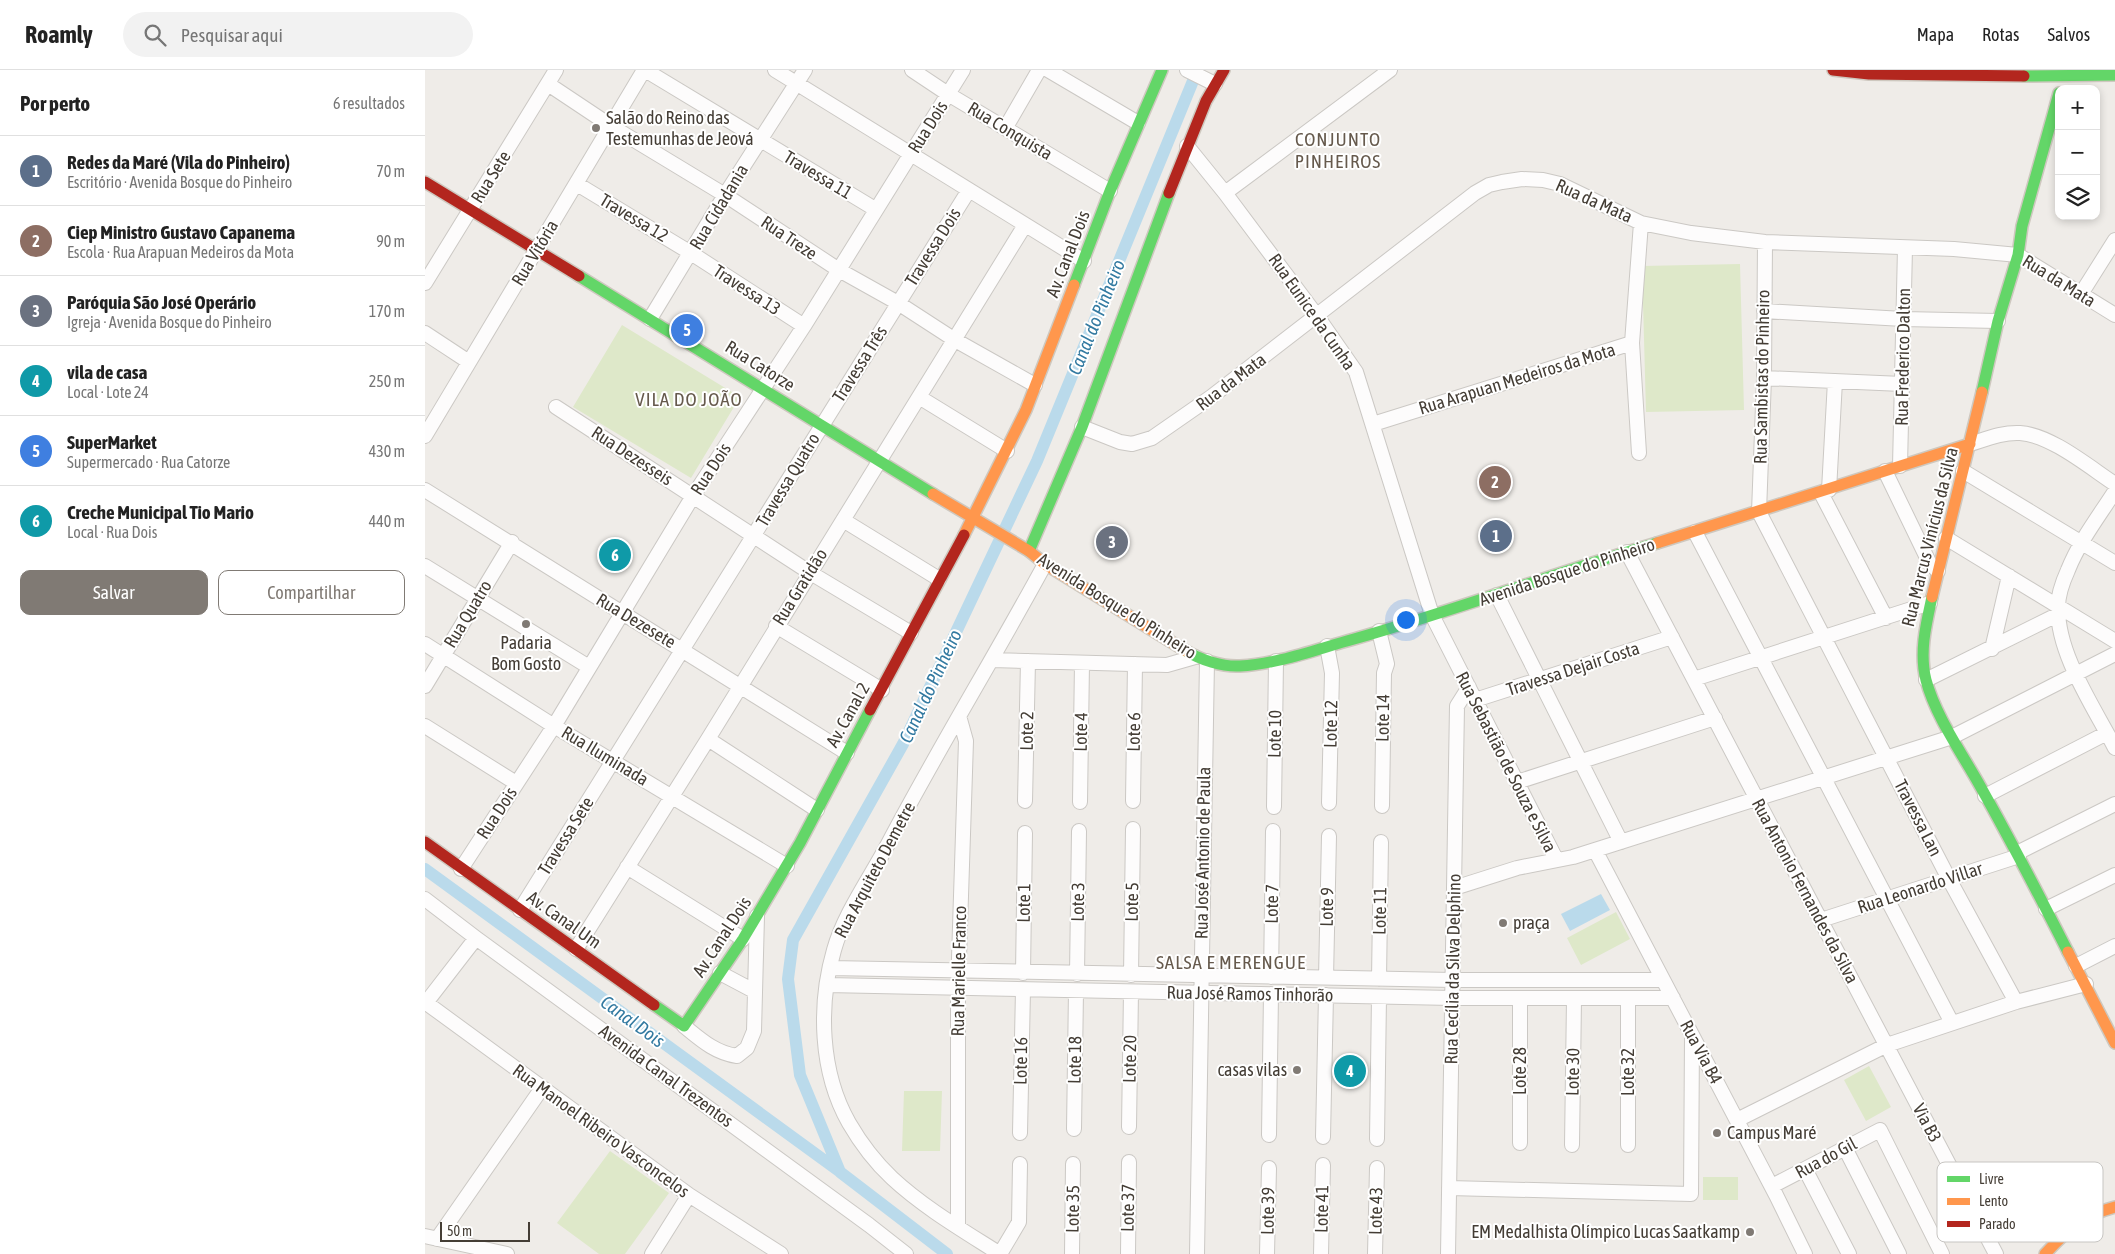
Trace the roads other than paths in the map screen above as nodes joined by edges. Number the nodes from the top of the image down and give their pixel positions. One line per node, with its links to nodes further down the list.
1 (556, 70): 17 (street, Rua Sete)
2 (645, 70): 23 (street, Rua Vitória); 25 (street, Travessa 11)
3 (775, 70): 16 (street)
4 (805, 70): 16 (street, Rua Cidadania)
5 (911, 70): 20 (street, Rua Conquista)
6 (963, 70): 20 (street, Rua Dois)
7 (1039, 70): 24 (street)
8 (1048, 70): 22 (street)
9 (1162, 70): 22 (main road, Av. Canal Dois)
10 (1187, 70): 18 (street)
11 (1224, 70): 18 (main road)
12 (1390, 70): 32 (street)
13 (1833, 70): 15 (main road)
14 (2115, 75): 15 (main road)
15 (2063, 77): 19 (main road)
16 (797, 83): 25 (street, Rua Cidadania); 27 (street)
17 (548, 84): 23 (street, Rua Treze); 35 (street, Rua Sete)
18 (1215, 84): 26 (main road)
19 (2061, 85)
20 (948, 94): 24 (street, Rua Conquista); 27 (street, Rua Dois)
21 (2055, 107): 43 (main road, Rua Marcus Vinícius da Silva)
22 (1138, 123): 31 (main road, Av. Canal Dois)
23 (611, 126): 29 (street, Rua Vitória); 33 (street, Rua Treze)
24 (1006, 127): 31 (street, Rua Conquista)
25 (760, 140): 33 (street, Rua Cidadania); 34 (street, Travessa 11)
26 (1187, 146): 32 (street, Rua Eunice da Cunha); 69 (main road)
27 (911, 154): 30 (street); 34 (street, Rua Dois)
28 (425, 182): 35 (main road, Rua Catorze)
29 (577, 184): 41 (street, Rua Vitória); 42 (street, Travessa 12)
30 (969, 190): 37 (street); 48 (street, Travessa Dois)
31 (1110, 191): 44 (main road, Av. Canal Dois)
32 (1225, 193): 51 (street, Rua Eunice da Cunha)
33 (725, 195): 42 (street, Rua Cidadania); 45 (street, Rua Treze)
34 (875, 209): 45 (street, Rua Dois)
35 (471, 210): 41 (main road, Rua Catorze); 46 (street, Rua Sete)
36 (1641, 223): 39 (street, Rua da Mata); 51 (street, Rua da Mata); 58 (street, Rua Arapuan Medeiros da Mota)
37 (1025, 225): 44 (street); 57 (street, Rua Gratidão)
38 (2115, 240): 47 (street)
39 (1765, 242): 40 (street, Rua da Mata); 49 (street, Rua Sambistas do Pinheiro)
40 (1905, 248): 43 (street, Rua da Mata); 53 (street, Rua Frederico Dalton)
41 (536, 250): 52 (main road, Rua Catorze); 59 (street, Rua Vitória)
42 (691, 253): 52 (street, Rua Cidadania); 55 (street, Travessa 13)
43 (2018, 255): 47 (street, Rua da Mata); 54 (main road, Rua Marcus Vinícius da Silva)
44 (1085, 261): 63 (main road, Av. Canal Dois)
45 (839, 270): 48 (street, Rua Treze); 55 (street, Rua Dois)
46 (425, 283)
47 (2081, 294): 50 (street, Rua da Mata)
48 (898, 303): 57 (street, Rua Treze); 68 (street, Travessa Três)
49 (1764, 311): 53 (street); 60 (street, Rua Sambistas do Pinheiro)
50 (2115, 315)
51 (1317, 316): 67 (street, Rua Eunice da Cunha); 69 (street, Rua da Mata)
52 (650, 319): 64 (main road, Rua Catorze)
53 (1903, 319): 54 (street); 62 (street, Rua Frederico Dalton)
54 (1998, 321): 71 (main road, Rua Marcus Vinícius da Silva)
55 (804, 326): 64 (street, Rua Dois)
56 (425, 333): 59 (street)
57 (955, 340): 63 (street, Rua Treze); 65 (street, Rua Gratidão)
58 (1632, 343): 67 (street, Rua Arapuan Medeiros da Mota); 73 (street)
59 (469, 362): 70 (street, Rua Vitória)
60 (1764, 378): 61 (street); 83 (street, Rua Sambistas do Pinheiro)
61 (1835, 381): 62 (street); 80 (street)
62 (1902, 384): 75 (street, Rua Frederico Dalton)
63 (1035, 385): 72 (main road, Av. Canal Dois)
64 (764, 389): 68 (main road, Rua Catorze); 82 (street, Rua Dois)
65 (919, 397): 72 (street); 74 (street, Rua Gratidão)
66 (556, 407): 82 (street, Rua Dezesseis)
67 (1373, 424): 106 (street, Rua Eunice da Cunha)
68 (821, 425): 74 (main road, Rua Catorze); 87 (street, Travessa Quatro)
69 (1082, 427): 92 (main road)
70 (425, 436)
71 (1970, 444): 75 (main road, Avenida Bosque do Pinheiro); 77 (main road, Rua Marcus Vinícius da Silva); 78 (street, Avenida Bosque do Pinheiro)
72 (1007, 451): 84 (main road, Av. Canal Dois)
73 (1639, 453)
74 (879, 462): 84 (main road, Rua Catorze); 85 (street, Rua Gratidão)
75 (1900, 466): 76 (main road, Avenida Bosque do Pinheiro)
76 (1885, 471): 80 (main road, Avenida Bosque do Pinheiro); 97 (street)
77 (1963, 471): 88 (main road, Rua Marcus Vinícius da Silva); 91 (street)
78 (2115, 484)
79 (425, 490): 90 (street, Rua Dezesete)
80 (1825, 491): 83 (main road, Avenida Bosque do Pinheiro); 107 (street)
81 (2115, 491): 91 (street)
82 (693, 496): 87 (street, Rua Dezesseis); 105 (street, Rua Dois)
83 (1759, 512): 86 (main road, Avenida Bosque do Pinheiro); 112 (street, Travessa Lan)
84 (973, 519): 89 (main road, Rua Catorze); 100 (main road)
85 (843, 520): 98 (street, Rua Gratidão); 100 (street)
86 (1695, 532): 93 (main road, Avenida Bosque do Pinheiro); 120 (street)
87 (755, 536): 98 (street, Rua Dezesseis); 116 (street, Travessa Quatro)
88 (1946, 538): 97 (main road, Rua Marcus Vinícius da Silva); 99 (street)
89 (1008, 539): 92 (main road, Avenida Bosque do Pinheiro)
90 (511, 542): 102 (street, Rua Quatro); 105 (street, Rua Dezesete)
91 (2082, 544): 94 (street); 104 (street)
92 (1029, 551): 95 (main road, Avenida Bosque do Pinheiro)
93 (1627, 552): 101 (main road, Avenida Bosque do Pinheiro); 111 (street, Rua Antonio Fernandes da Silva)
94 (2115, 563)
95 (1045, 564): 121 (main road, Avenida Bosque do Pinheiro); 122 (street, Rua Arquiteto Demetre)
96 (425, 566): 102 (street)
97 (1938, 571): 103 (main road, Rua Marcus Vinícius da Silva)
98 (809, 572): 108 (street, Rua Gratidão); 110 (street, Rua Dezesseis)
99 (2009, 576): 104 (street); 117 (street)
100 (939, 579): 110 (main road, Av. Canal 2)
101 (1497, 595): 106 (main road, Avenida Bosque do Pinheiro); 130 (street)
102 (477, 599): 119 (street, Rua Quatro); 127 (street)
103 (1930, 603): 107 (street); 131 (main road, Rua Marcus Vinícius da Silva)
104 (2058, 610): 113 (street); 117 (street); 128 (street)
105 (622, 613): 116 (street, Rua Dezesete); 127 (street, Rua Dois)
106 (1432, 615): 109 (main road, Avenida Bosque do Pinheiro); 134 (street, Rua Sebastião de Souza e Silva)
107 (1886, 618): 112 (street)
108 (776, 626): 133 (street, Rua Gratidão); 135 (street)
109 (1379, 632): 115 (main road, Avenida Bosque do Pinheiro); 160 (street, Lote 14)
110 (911, 633): 135 (main road, Av. Canal 2)
111 (1672, 637): 129 (street, Rua Antonio Fernandes da Silva); 130 (street, Travessa Dejair Costa)
112 (1824, 637): 120 (street); 146 (street, Travessa Lan)
113 (2115, 641)
114 (425, 644): 119 (street, Rua Iluminada)
115 (1327, 646): 123 (main road, Avenida Bosque do Pinheiro); 158 (street, Lote 12)
116 (683, 649): 133 (street, Rua Dezesete); 147 (street, Travessa Sete)
117 (1992, 649): 131 (street)
118 (2115, 654): 128 (street, Rua Sebastião de Souza e Silva)
119 (443, 655): 132 (street, Rua Quatro); 140 (street, Rua Iluminada)
120 (1760, 657): 129 (street); 149 (street)
121 (1201, 659): 123 (main road, Avenida Bosque do Pinheiro); 126 (street); 197 (street, Rua José Antonio de Paula)
122 (992, 660): 124 (street); 137 (street, Rua Arquiteto Demetre)
123 (1276, 660): 161 (street, Lote 10)
124 (1027, 661): 125 (street); 155 (street, Lote 2)
125 (1082, 663): 126 (street); 157 (street, Lote 4)
126 (1135, 664): 156 (street, Lote 6)
127 (589, 667): 140 (street, Rua Dois)
128 (2077, 674): 141 (street); 142 (street, Rua Sebastião de Souza e Silva)
129 (1694, 679): 138 (street, Rua Antonio Fernandes da Silva)
130 (1539, 680): 136 (street, Travessa Dejair Costa); 148 (street)
131 (1926, 680): 142 (main road, Rua Marcus Vinícius da Silva)
132 (425, 686)
133 (740, 686): 143 (street, Rua Gratidão); 145 (street, Rua Dezesete)
134 (1469, 687): 136 (street, Rua Sebastião de Souza e Silva); 179 (street, Rua Cecília da Silva Delphino)
135 (882, 690): 145 (main road, Av. Canal 2)
136 (1475, 700): 150 (street, Rua Sebastião de Souza e Silva)
137 (959, 716): 191 (street, Rua Arquiteto Demetre); 192 (street, Rua Marielle Franco)
138 (1715, 718): 148 (street); 154 (street, Rua Antonio Fernandes da Silva)
139 (425, 726): 151 (street)
140 (554, 726): 147 (street, Rua Iluminada); 151 (street, Rua Dois)
141 (2107, 733): 144 (street); 152 (street)
142 (1952, 737): 146 (street, Rua Sebastião de Souza e Silva); 152 (main road, Rua Marcus Vinícius da Silva)
143 (708, 739): 153 (street, Rua Gratidão); 162 (street)
144 (2115, 748)
145 (847, 753): 162 (main road, Av. Canal 2)
146 (1887, 758): 149 (street, Rua Sebastião de Souza e Silva); 178 (street, Travessa Lan)
147 (613, 761): 153 (street, Rua Iluminada); 183 (street, Travessa Sete)
148 (1580, 761): 150 (street); 170 (street)
149 (1824, 778): 154 (street, Rua Sebastião de Souza e Silva); 181 (street)
150 (1517, 782): 173 (street, Rua Sebastião de Souza e Silva)
151 (517, 783): 176 (street, Rua Dois)
152 (1985, 796): 172 (main road, Rua Marcus Vinícius da Silva)
153 (671, 797): 174 (street, Rua Iluminada); 175 (street, Rua Gratidão)
154 (1757, 799): 170 (street, Rua Sebastião de Souza e Silva); 185 (street, Rua Antonio Fernandes da Silva)
155 (1025, 801)
156 (1133, 801)
157 (1079, 802)
158 (1329, 803)
159 (2115, 804): 172 (street, Rua Leonardo Villar)
160 (1382, 806)
161 (1274, 807)
162 (817, 810): 174 (main road, Av. Canal 2)
163 (1133, 830): 196 (street, Lote 5)
164 (1079, 831): 195 (street, Lote 3)
165 (1273, 831): 198 (street, Lote 7)
166 (1025, 833): 194 (street, Lote 1)
167 (1329, 836): 199 (street, Lote 9)
168 (425, 842): 176 (main road, Av. Canal Um)
169 (1381, 842): 200 (street, Lote 11)
170 (1621, 842): 171 (street, Rua Sebastião de Souza e Silva)
171 (1595, 850): 173 (street, Rua Sebastião de Souza e Silva); 202 (street, Rua Via B4)
172 (2017, 854): 178 (street, Rua Leonardo Villar); 182 (main road, Rua Marcus Vinícius da Silva)
173 (1556, 859): 179 (street)
174 (787, 866): 184 (main road, Av. Canal Dois)
175 (627, 867): 187 (street); 189 (street, Rua Gratidão)
176 (461, 869): 183 (main road, Av. Canal Um)
177 (2115, 875): 182 (street)
178 (1949, 879): 181 (street, Rua Leonardo Villar); 219 (street, Travessa Lan)
179 (1454, 888): 201 (street, Rua Cecília da Silva Delphino)
180 (425, 899): 186 (street, Avenida Canal Trezentos)
181 (1887, 899): 185 (street, Rua Leonardo Villar); 221 (street)
182 (2045, 909): 190 (main road, Rua Marcus Vinícius da Silva)
183 (520, 910): 189 (main road, Av. Canal Um)
184 (757, 916): 187 (main road, Av. Canal Dois); 207 (street)
185 (1821, 920): 226 (street, Rua Antonio Fernandes da Silva)
186 (476, 938): 220 (street); 257 (street, Avenida Canal Trezentos)
187 (743, 939): 193 (main road, Av. Canal Dois)
188 (2115, 946): 190 (street)
189 (576, 949): 223 (main road, Av. Canal Um)
190 (2076, 966): 203 (main road, Rua Marcus Vinícius da Silva)
191 (830, 968): 192 (street, Rua José Ramos Tinhorão); 204 (street, Rua Arquiteto Demetre)
192 (958, 972): 194 (street, Rua José Ramos Tinhorão); 205 (street, Rua Marielle Franco)
193 (720, 973): 207 (street); 223 (main road, Av. Canal Dois)
194 (1023, 973): 195 (street, Rua José Ramos Tinhorão)
195 (1077, 974): 196 (street, Rua José Ramos Tinhorão)
196 (1131, 975): 197 (street, Rua José Ramos Tinhorão)
197 (1201, 976): 198 (street, Rua José Ramos Tinhorão); 210 (street, Rua José Antonio de Paula)
198 (1271, 977): 199 (street, Rua José Ramos Tinhorão)
199 (1326, 978): 200 (street, Rua José Ramos Tinhorão)
200 (1379, 979): 201 (street, Rua José Ramos Tinhorão)
201 (1453, 980): 202 (street, Rua José Ramos Tinhorão); 214 (street, Rua Cecília da Silva Delphino)
202 (1663, 980): 216 (street, Rua Via B4)
203 (2086, 984): 219 (street); 222 (main road, Rua Marcus Vinícius da Silva)
204 (827, 985): 205 (street, Rua José Ramos Tinhorão); 250 (street, Rua Arquiteto Demetre)
205 (958, 989): 206 (street, Rua José Ramos Tinhorão); 250 (street, Rua Marielle Franco)
206 (1023, 990): 208 (street, Rua José Ramos Tinhorão); 231 (street, Lote 16)
207 (754, 991): 223 (street)
208 (1076, 991): 209 (street, Rua José Ramos Tinhorão); 230 (street, Lote 18)
209 (1131, 992): 210 (street, Rua José Ramos Tinhorão); 229 (street, Lote 20)
210 (1201, 993): 211 (street, Rua José Ramos Tinhorão); 261 (street, Rua José Antonio de Paula)
211 (1271, 994): 212 (street, Rua José Ramos Tinhorão); 232 (street)
212 (1326, 995): 213 (street, Rua José Ramos Tinhorão); 233 (street)
213 (1379, 996): 214 (street, Rua José Ramos Tinhorão); 234 (street)
214 (1452, 998): 215 (street, Rua José Ramos Tinhorão); 248 (street, Rua Cecília da Silva Delphino)
215 (1520, 998): 217 (street, Rua José Ramos Tinhorão); 235 (street, Lote 28)
216 (1673, 998): 218 (street, Rua José Ramos Tinhorão); 224 (street, Rua Via B4)
217 (1575, 999): 218 (street, Rua José Ramos Tinhorão); 236 (street, Lote 30)
218 (1628, 999): 237 (street, Lote 32)
219 (2016, 1002): 221 (street)
220 (425, 1003): 227 (street, Rua Manoel Ribeiro Vasconcelos)
221 (1952, 1022): 226 (street)
222 (2110, 1022): 225 (main road, Rua Marcus Vinícius da Silva)
223 (684, 1026)
224 (1692, 1036): 228 (street, Rua Via B4); 248 (street)
225 (2115, 1043)
226 (1887, 1046): 228 (street); 240 (street, Via B3)
227 (542, 1088): 249 (street, Rua Manoel Ribeiro Vasconcelos); 251 (street)
228 (1737, 1120): 247 (street, Rua Via B4)
229 (1129, 1127)
230 (1074, 1129)
231 (1020, 1133)
232 (1269, 1135)
233 (1323, 1137)
234 (1377, 1139)
235 (1520, 1143)
236 (1572, 1145)
237 (1628, 1145)
238 (1845, 1148): 246 (street, Rua do Gil); 268 (street); 269 (street, Rua do Gil)
239 (1129, 1162): 260 (street, Lote 37)
240 (1948, 1162)
241 (1020, 1164): 258 (street)
242 (1073, 1164): 259 (street, Lote 35)
243 (1323, 1165): 263 (street, Lote 41)
244 (1269, 1168): 262 (street, Lote 39)
245 (1377, 1168): 264 (street, Lote 43)
246 (1805, 1169): 247 (street, Rua do Gil); 267 (street)
247 (1772, 1186): 266 (street, Rua Via B4)
248 (1449, 1188): 265 (street, Rua Cecília da Silva Delphino)
249 (689, 1195): 255 (street); 256 (street, Rua Manoel Ribeiro Vasconcelos)
250 (958, 1227): 258 (street, Rua Arquiteto Demetre)
251 (431, 1238): 254 (street)
252 (1990, 1242): 270 (street, Via B3)
253 (2057, 1242): 271 (main road)
254 (507, 1254)
255 (652, 1254)
256 (781, 1254)
257 (905, 1254)
258 (1000, 1254)
259 (1072, 1254)
260 (1128, 1254)
261 (1197, 1254)
262 (1267, 1254)
263 (1321, 1254)
264 (1375, 1254)
265 (1448, 1254)
266 (1805, 1254)
267 (1849, 1254)
268 (1899, 1254)
269 (1942, 1254)
270 (1996, 1254)
271 (2045, 1254)

